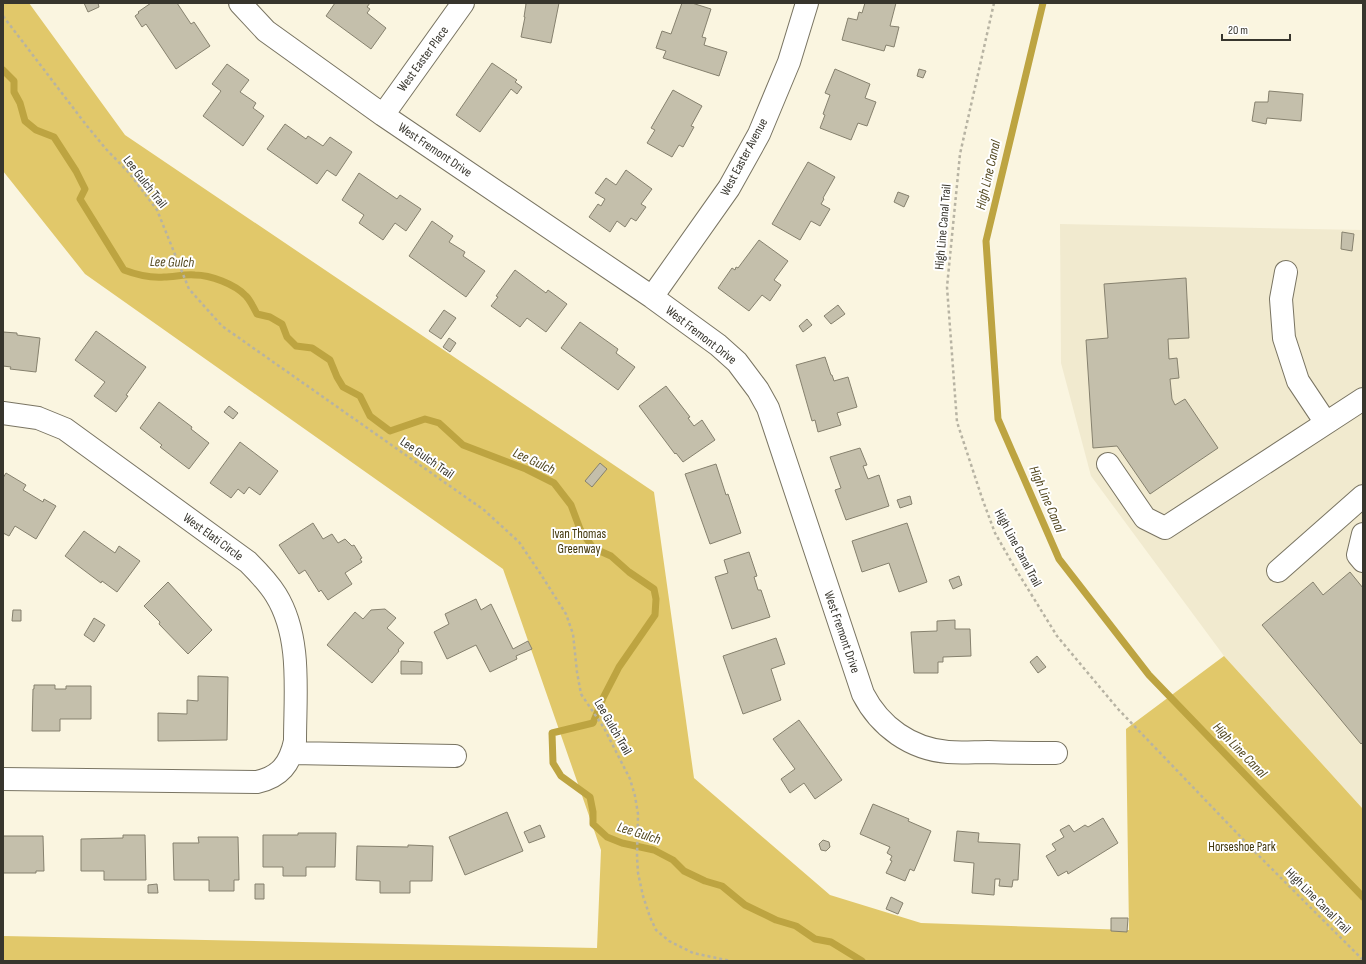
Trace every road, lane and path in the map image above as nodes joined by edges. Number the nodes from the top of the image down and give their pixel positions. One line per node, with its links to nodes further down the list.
1 (240, 3): 6 (street, West Fremont Drive)
2 (463, 3): 6 (street, West Easter Place)
3 (807, 3): 8 (street, West Easter Avenue)
4 (994, 3): 21 (path, High Line Canal Trail)
5 (3, 16): 22 (path, Lee Gulch Trail)
6 (383, 115): 8 (street, West Fremont Drive)
7 (1286, 272): 11 (street)
8 (652, 297): 18 (street, West Fremont Drive)
9 (1363, 399): 11 (street)
10 (3, 413): 17 (street, West Elati Circle)
11 (1326, 423): 12 (street)
12 (1108, 464)
13 (1359, 506): 16 (street)
14 (1363, 534): 15 (street)
15 (1363, 561)
16 (1278, 571)
17 (292, 752): 19 (street); 20 (street, West Elati Circle)
18 (1056, 753)
19 (455, 756)
20 (3, 779)
21 (1363, 960)
22 (731, 961)

